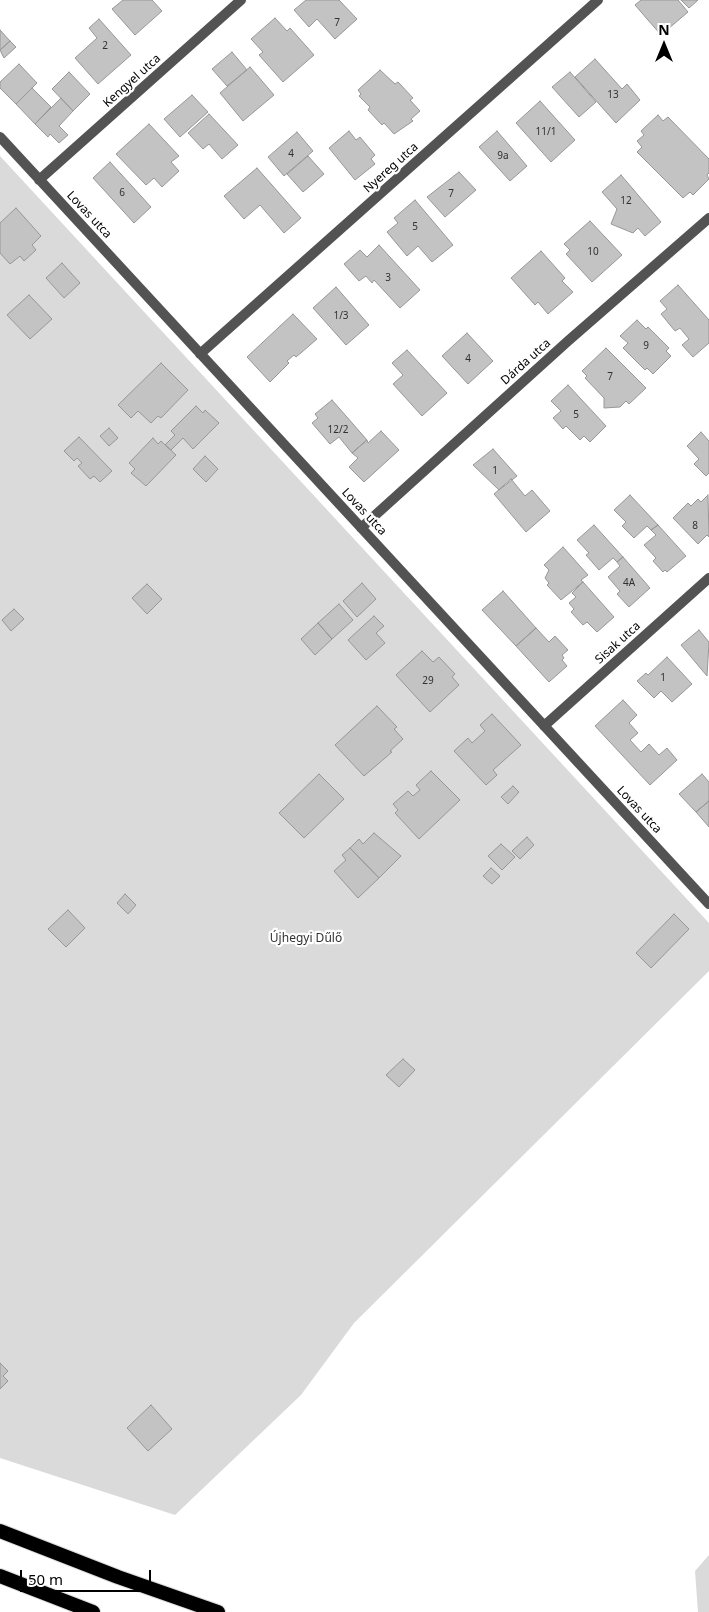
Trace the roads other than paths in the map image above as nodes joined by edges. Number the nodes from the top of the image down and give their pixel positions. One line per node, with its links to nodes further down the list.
1 (241, 0): 4 (street, Kengyel utca)
2 (598, 0): 6 (street, Nyereg utca)
3 (0, 138): 4 (street, Lovas utca)
4 (39, 180): 6 (street, Lovas utca)
5 (709, 218): 7 (street, Dárda utca)
6 (200, 354): 7 (street, Lovas utca)
7 (361, 528): 9 (street, Lovas utca)
8 (709, 578): 9 (street, Sisak utca)
9 (544, 726): 10 (street, Lovas utca)
10 (709, 904)
11 (0, 1531): 14 (highway)
12 (0, 1576): 13 (highway)
13 (93, 1612)
14 (218, 1612)

